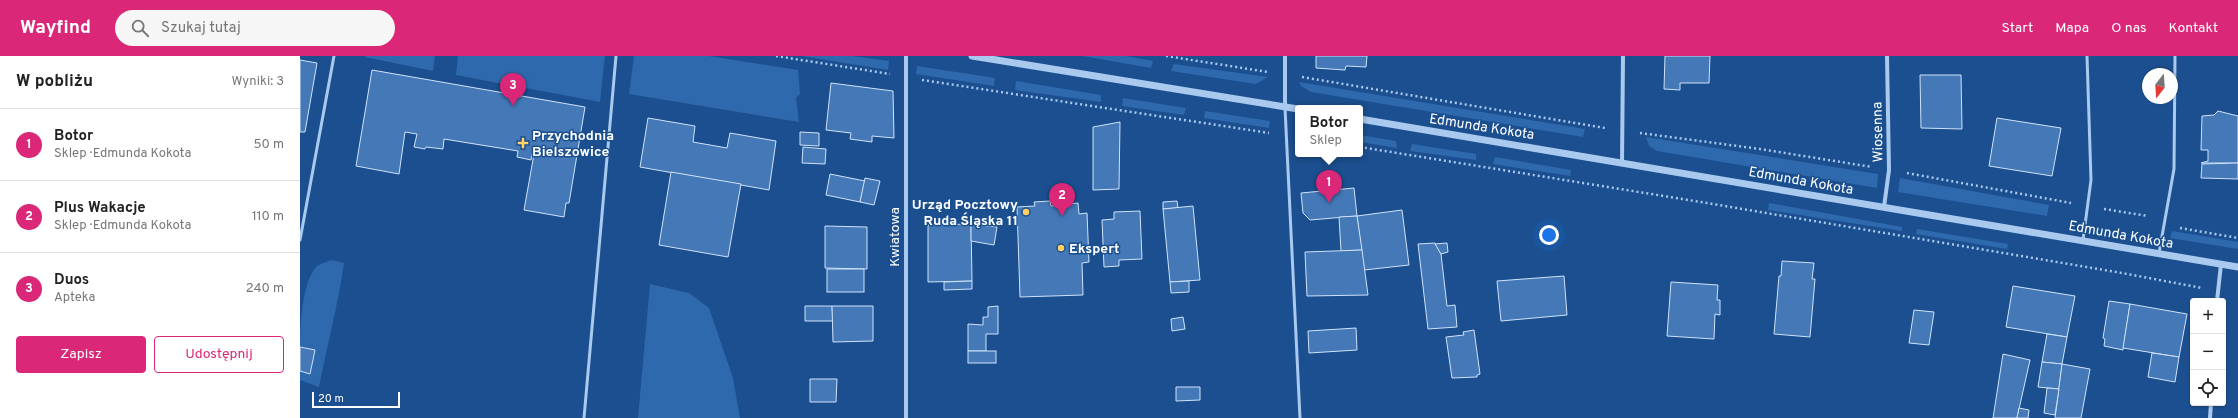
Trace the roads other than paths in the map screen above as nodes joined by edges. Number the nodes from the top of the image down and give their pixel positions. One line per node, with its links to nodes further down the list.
1 (334, 56): 15 (lane)
2 (616, 56): 22 (lane)
3 (906, 56): 23 (street, Kwiatowa)
4 (972, 56): 10 (street)
5 (1284, 56): 10 (street)
6 (1623, 56): 13 (street)
7 (1887, 56): 14 (street, Wiosenna)
8 (2087, 56): 16 (lane)
9 (2175, 56): 17 (lane)
10 (1285, 107): 11 (street); 24 (lane)
11 (1295, 109)
12 (1363, 120): 13 (street, Edmunda Kokota)
13 (1622, 163): 14 (street, Edmunda Kokota)
14 (1884, 207): 16 (street, Edmunda Kokota)
15 (300, 240)
16 (2083, 241): 17 (street, Edmunda Kokota)
17 (2159, 254): 18 (street, Edmunda Kokota)
18 (2221, 264): 19 (street, Edmunda Kokota); 20 (street)
19 (2238, 267)
20 (2217, 298)
21 (2211, 406): 25 (street)
22 (584, 418)
23 (906, 418)
24 (1300, 418)
25 (2210, 418)

